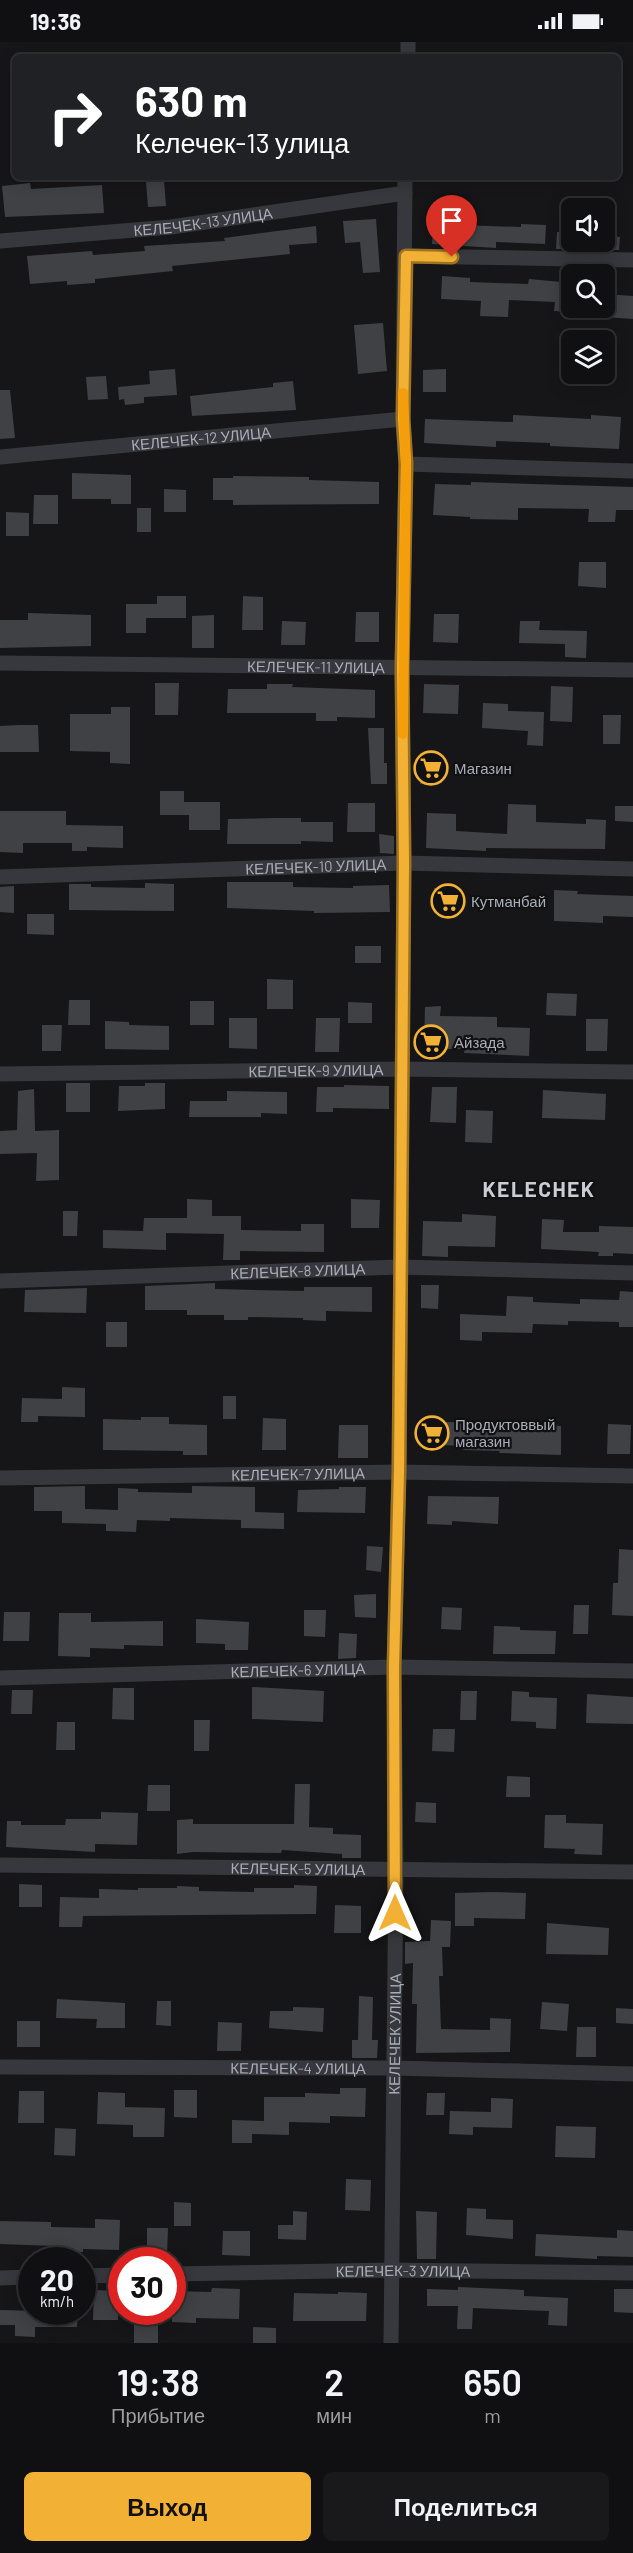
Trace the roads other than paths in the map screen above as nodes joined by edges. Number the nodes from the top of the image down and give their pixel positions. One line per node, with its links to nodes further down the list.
1 (405, 180): 2 (street, КЕЛЕЧЕК УЛИЦА)
2 (405, 193): 3 (street, КЕЛЕЧЕК-13 УЛИЦА); 4 (street, КЕЛЕЧЕК УЛИЦА)
3 (0, 241)
4 (406, 256): 5 (street); 6 (street, КЕЛЕЧЕК УЛИЦА)
5 (633, 260)
6 (403, 419): 7 (street, КЕЛЕЧЕК-12 УЛИЦА); 8 (street, КЕЛЕЧЕК УЛИЦА)
7 (0, 457)
8 (406, 464): 9 (street); 11 (street, КЕЛЕЧЕК УЛИЦА)
9 (633, 471)
10 (0, 663): 11 (street, КЕЛЕЧЕК-11 УЛИЦА)
11 (402, 668): 12 (street, КЕЛЕЧЕК-11 УЛИЦА); 13 (street, КЕЛЕЧЕК УЛИЦА)
12 (633, 670)
13 (404, 863): 14 (street, КЕЛЕЧЕК-10 УЛИЦА); 15 (street, КЕЛЕЧЕК-10 УЛИЦА); 16 (street, КЕЛЕЧЕК УЛИЦА)
14 (633, 868)
15 (0, 877)
16 (402, 1069): 17 (street, КЕЛЕЧЕК-9 УЛИЦА); 18 (street, КЕЛЕЧЕК-9 УЛИЦА); 19 (street, КЕЛЕЧЕК УЛИЦА)
17 (633, 1072)
18 (0, 1074)
19 (399, 1267): 20 (street, КЕЛЕЧЕК-8 УЛИЦА); 21 (street, КЕЛЕЧЕК-8 УЛИЦА); 22 (street, КЕЛЕЧЕК УЛИЦА)
20 (633, 1273)
21 (0, 1281)
22 (399, 1472): 23 (street, КЕЛЕЧЕК-7 УЛИЦА); 24 (street, КЕЛЕЧЕК-7 УЛИЦА); 25 (street, КЕЛЕЧЕК УЛИЦА)
23 (633, 1476)
24 (0, 1478)
25 (394, 1667): 26 (street, КЕЛЕЧЕК-6 УЛИЦА); 27 (street, КЕЛЕЧЕК-6 УЛИЦА); 29 (street, КЕЛЕЧЕК УЛИЦА)
26 (633, 1671)
27 (0, 1678)
28 (0, 1865): 29 (street, КЕЛЕЧЕК-5 УЛИЦА)
29 (396, 1869): 30 (street, КЕЛЕЧЕК-5 УЛИЦА); 32 (street, КЕЛЕЧЕК УЛИЦА)
30 (633, 1872)
31 (0, 2067): 32 (street, КЕЛЕЧЕК-4 УЛИЦА)
32 (394, 2068): 33 (street, КЕЛЕЧЕК-4 УЛИЦА); 34 (street, КЕЛЕЧЕК УЛИЦА)
33 (633, 2074)
34 (390, 2270): 35 (street, КЕЛЕЧЕК-3 УЛИЦА); 36 (street, КЕЛЕЧЕК-3 УЛИЦА); 39 (street, КЕЛЕЧЕК УЛИЦА)
35 (633, 2273)
36 (186, 2274)
37 (18, 2277): 38 (street)
38 (0, 2278)
39 (391, 2343)

